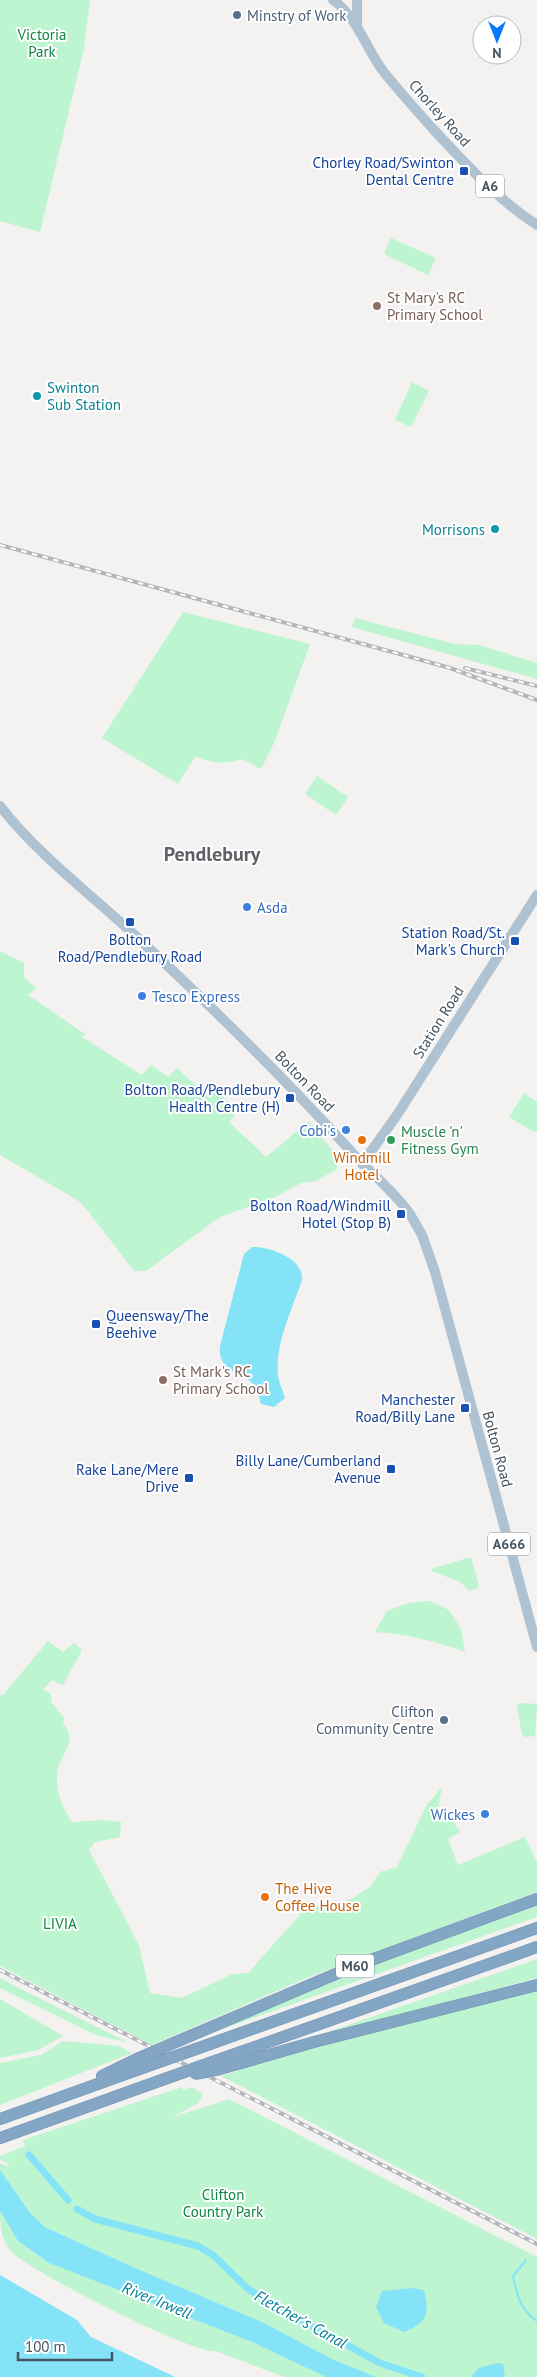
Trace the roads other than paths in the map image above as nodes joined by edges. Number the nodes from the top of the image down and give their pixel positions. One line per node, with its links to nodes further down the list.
1 (357, 0): 3 (main road)
2 (339, 2): 3 (main road, Chorley Road / A6)
3 (357, 26): 4 (main road, Chorley Road / A6)
4 (537, 225)
5 (0, 806): 7 (main road, Bolton Road / A666)
6 (537, 895): 7 (main road, Station Road)
7 (362, 1164): 8 (main road, Bolton Road / A666)
8 (537, 1647)
9 (537, 1899): 13 (highway, M60, bridge)
10 (537, 1928): 13 (highway, M60, bridge)
11 (537, 1947): 14 (highway)
12 (537, 1985): 14 (highway)
13 (142, 2062): 15 (highway, M60)
14 (219, 2064): 16 (highway, bridge)
15 (0, 2119)
16 (0, 2138)

